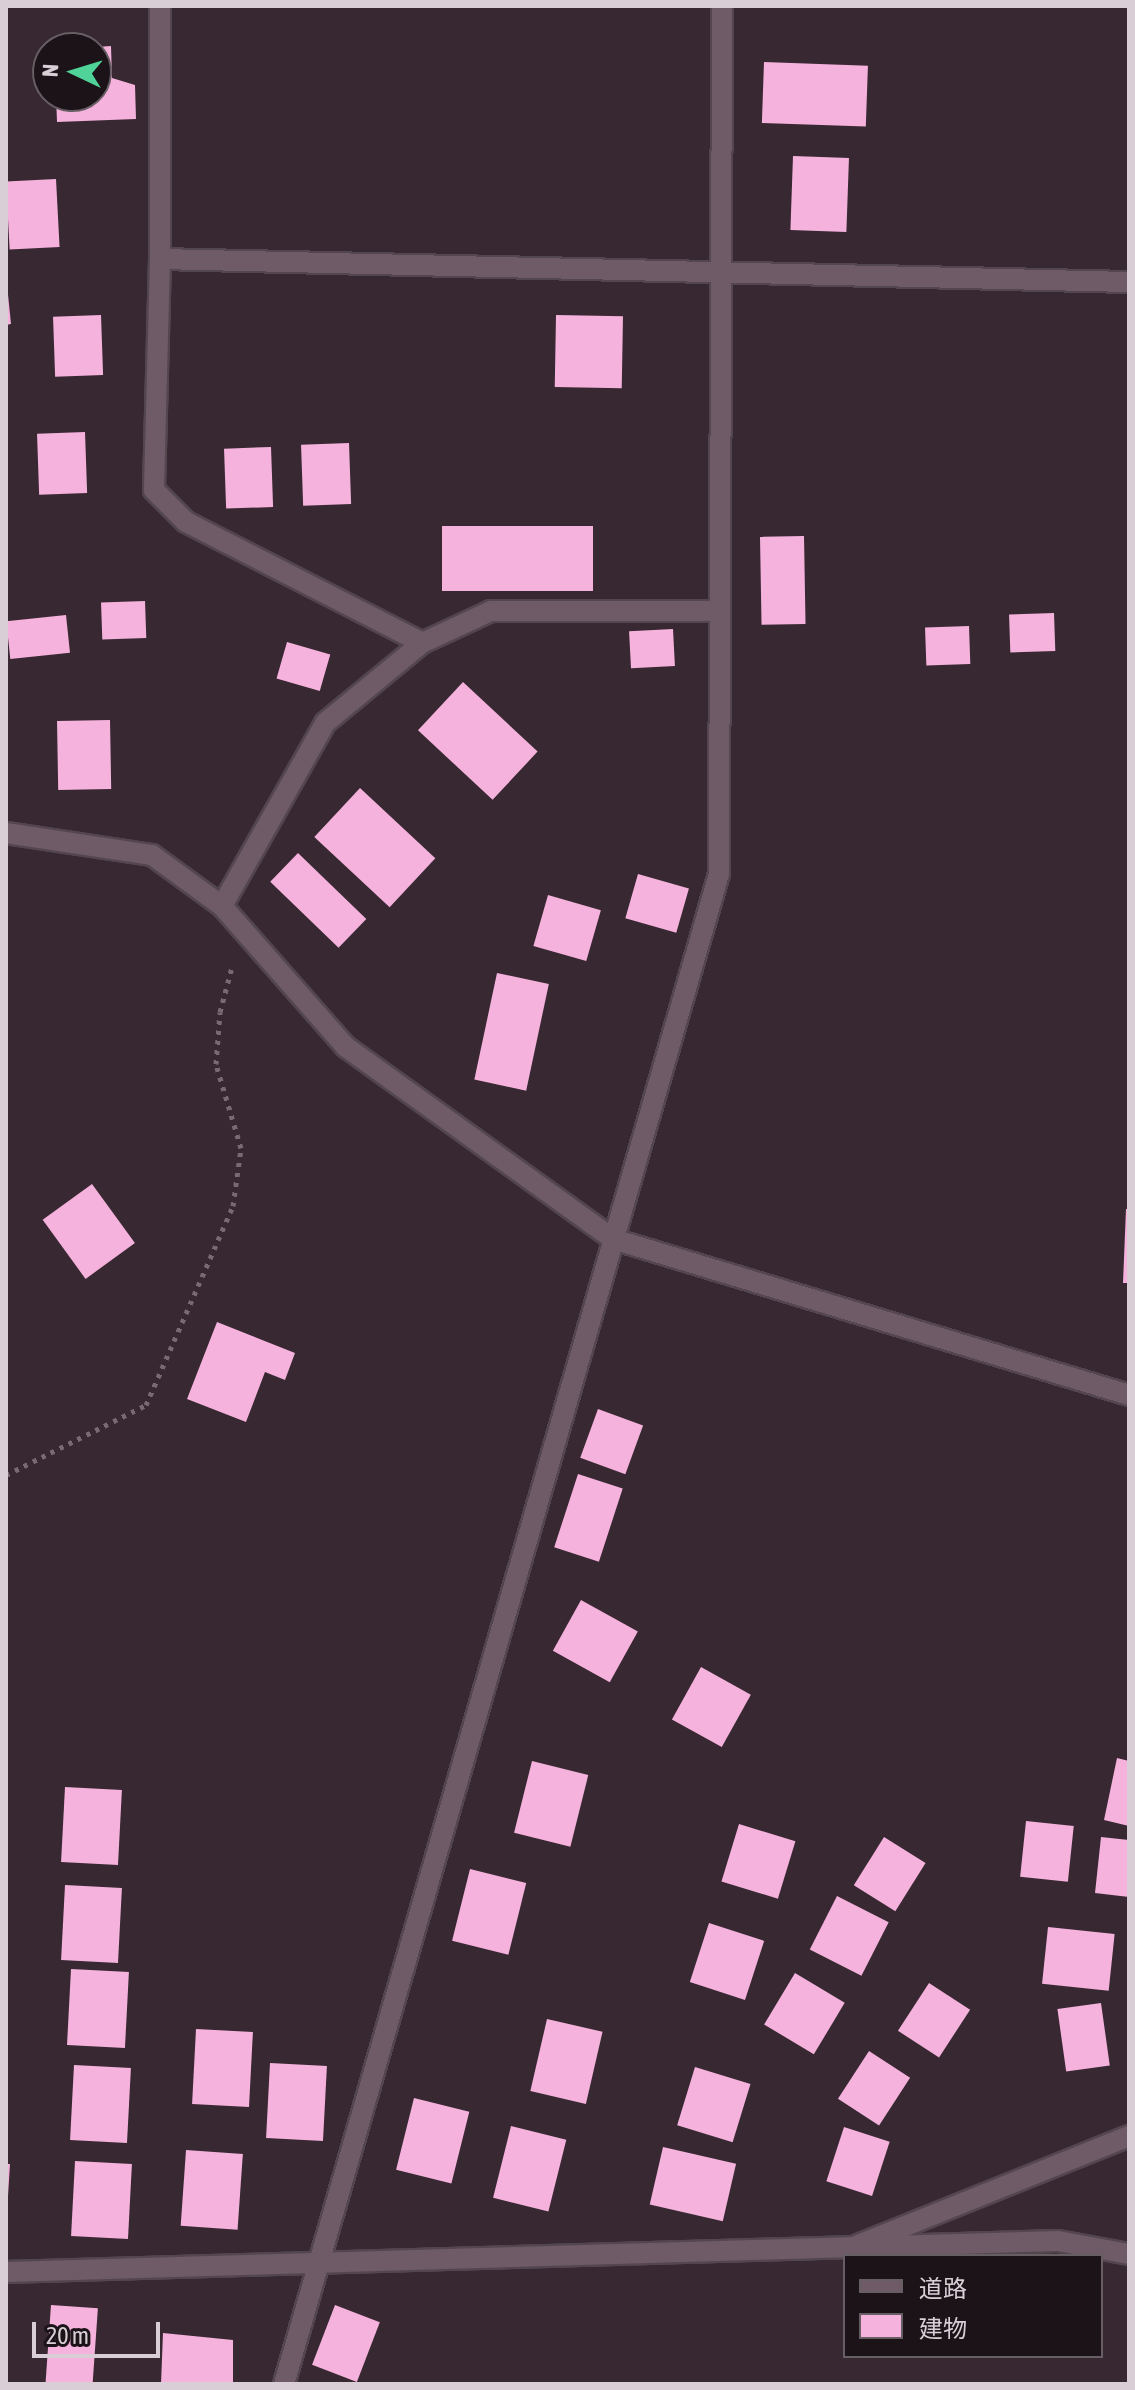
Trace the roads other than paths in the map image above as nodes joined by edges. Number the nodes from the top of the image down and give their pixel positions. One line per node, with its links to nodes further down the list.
1 (160, 6): 3 (street)
2 (722, 6): 4 (street)
3 (160, 259): 4 (street); 7 (street)
4 (723, 272): 5 (street); 6 (street)
5 (1129, 282)
6 (716, 611): 7 (street); 10 (street)
7 (422, 643): 9 (street)
8 (6, 833): 9 (street)
9 (222, 906): 10 (street)
10 (613, 1239): 11 (street); 15 (street)
11 (1129, 1395)
12 (1129, 2136): 13 (street)
13 (856, 2246): 14 (street); 15 (street)
14 (1129, 2254)
15 (317, 2264): 16 (street); 17 (street)
16 (6, 2272)
17 (284, 2384)

